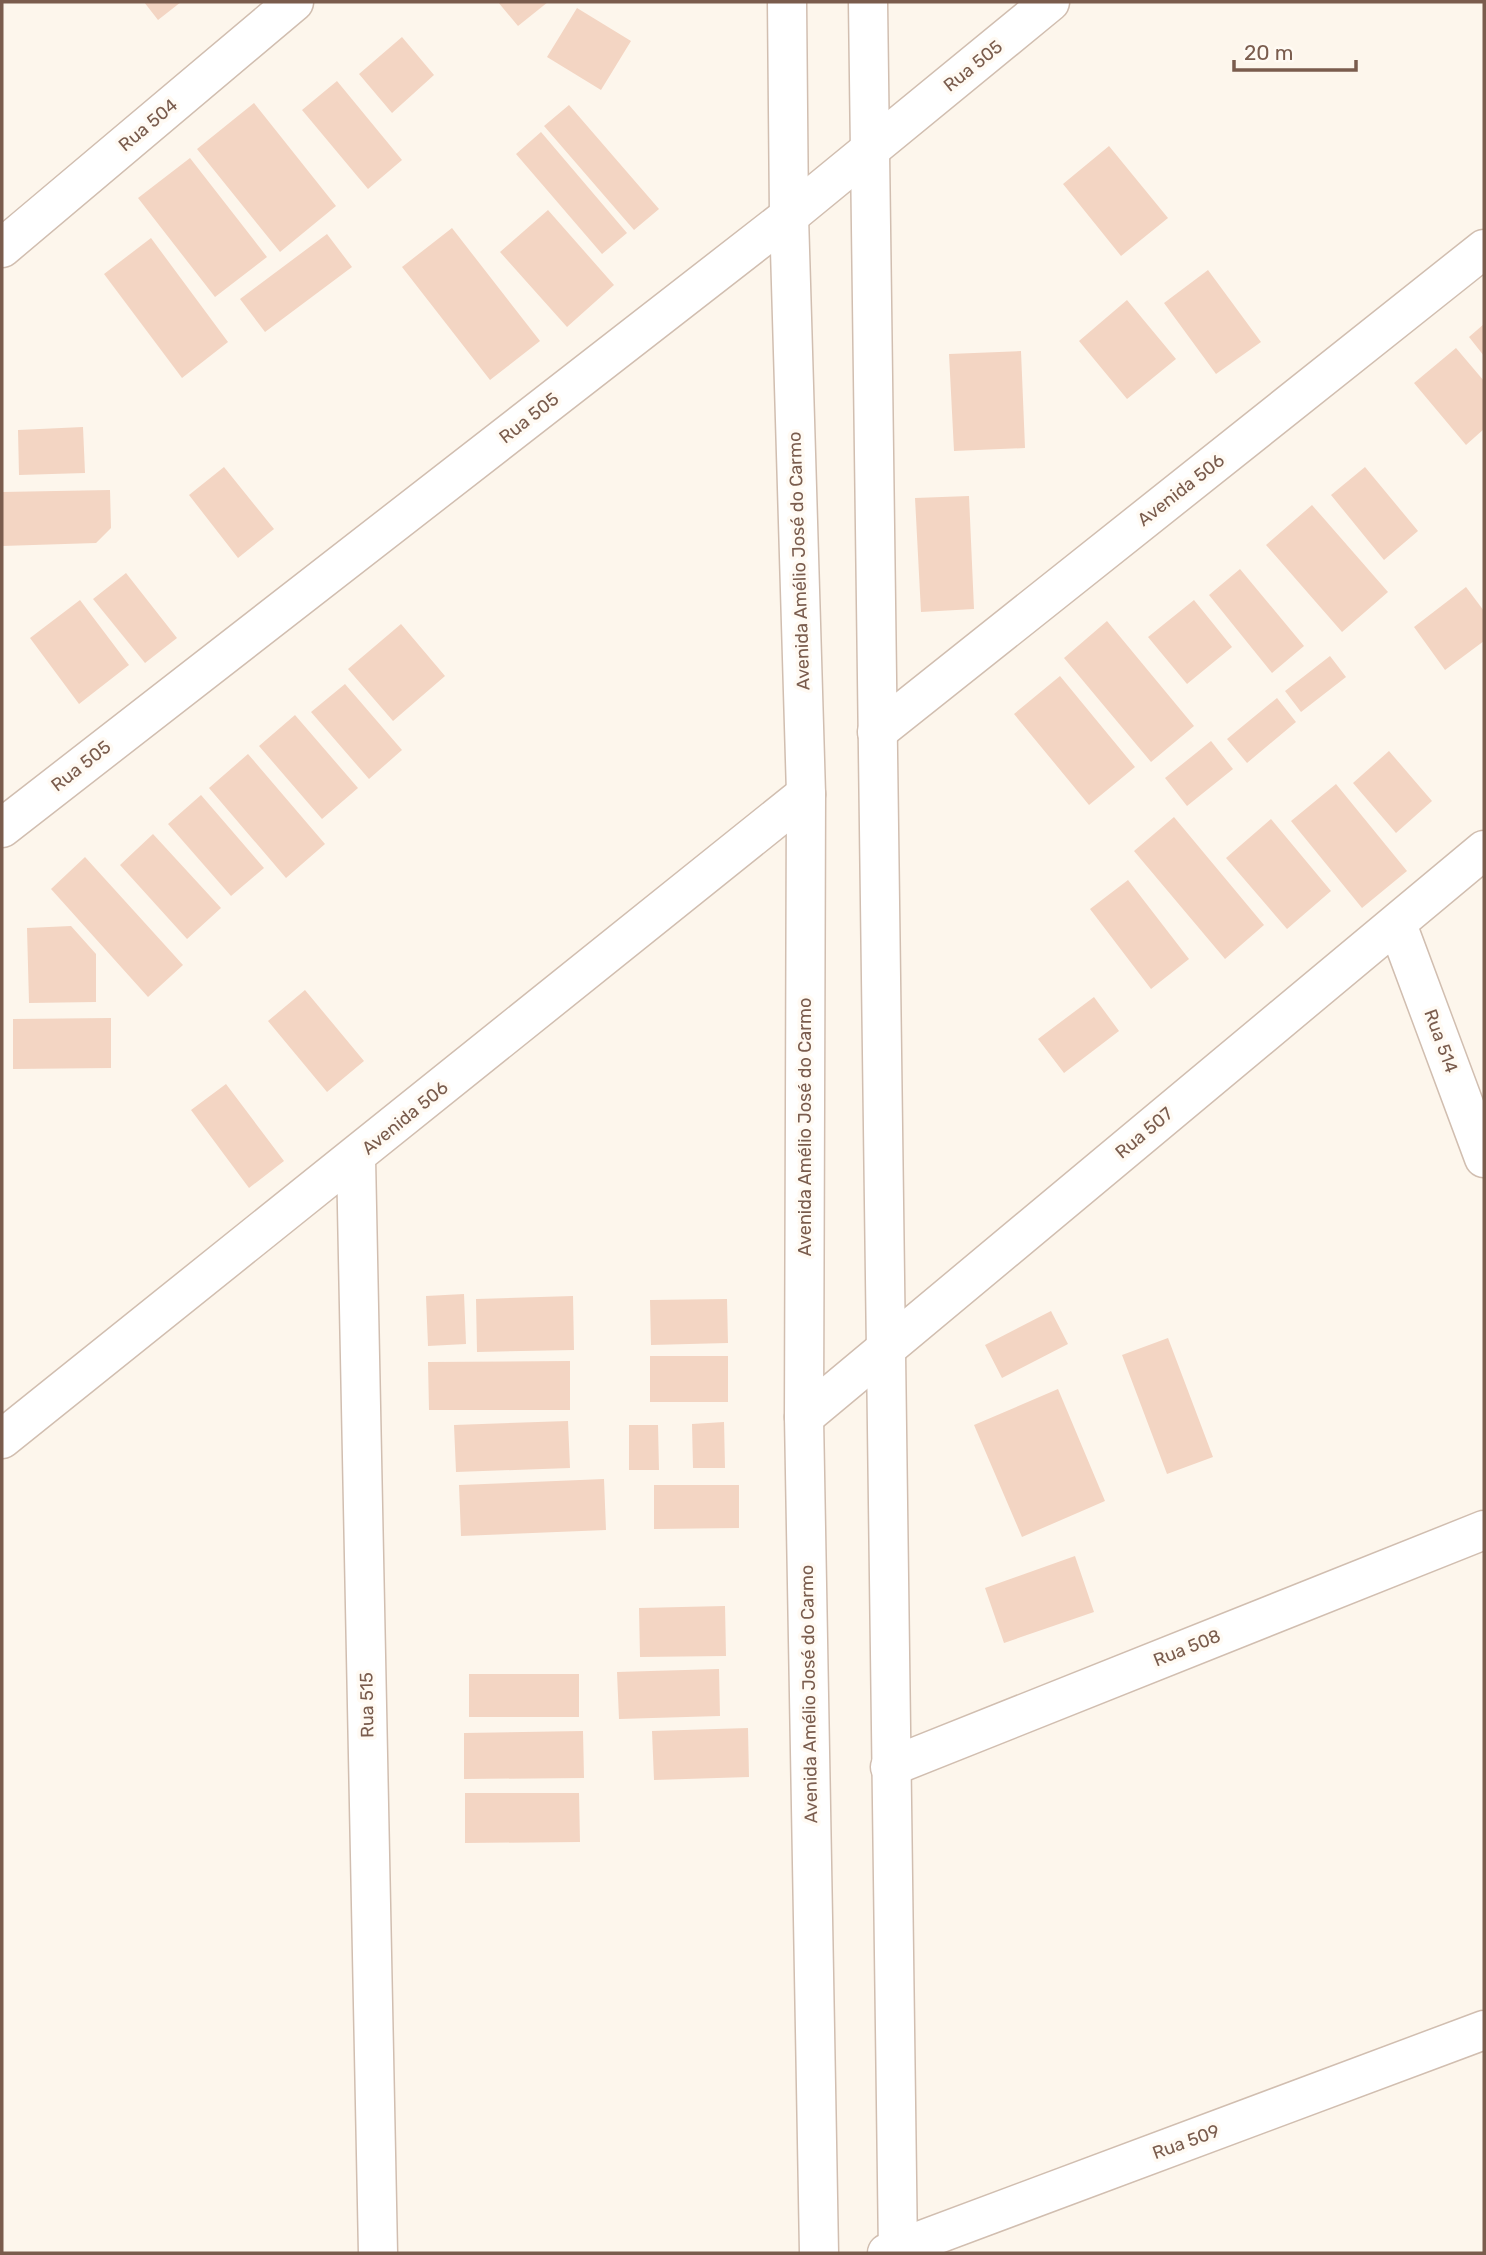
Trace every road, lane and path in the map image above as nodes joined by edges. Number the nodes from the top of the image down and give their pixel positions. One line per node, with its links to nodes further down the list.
1 (294, 2): 7 (street, Rua 504)
2 (787, 2): 6 (street, Avenida Amélio José do Carmo)
3 (868, 2): 5 (street)
4 (1050, 2): 5 (street, Rua 505)
5 (869, 150): 6 (street, Rua 505); 9 (street)
6 (789, 216): 10 (street, Avenida Amélio José do Carmo); 11 (street, Rua 505)
7 (2, 248)
8 (1484, 249): 9 (street, Avenida 506)
9 (877, 732): 16 (street)
10 (806, 794): 14 (street, Avenida 506); 17 (street, Avenida Amélio José do Carmo)
11 (2, 828)
12 (1484, 850): 13 (street, Rua 507)
13 (1397, 924): 15 (street, Rua 514); 16 (street, Rua 507)
14 (356, 1158): 18 (street, Avenida 506); 23 (street, Rua 515)
15 (1484, 1158)
16 (887, 1346): 17 (street, Rua 507); 20 (street)
17 (804, 1417): 24 (street, Avenida Amélio José do Carmo)
18 (2, 1439)
19 (1484, 1530): 20 (street, Rua 508)
20 (890, 1767): 22 (street)
21 (1484, 2030): 22 (street, Rua 509)
22 (894, 2252)
23 (379, 2253)
24 (819, 2253)

